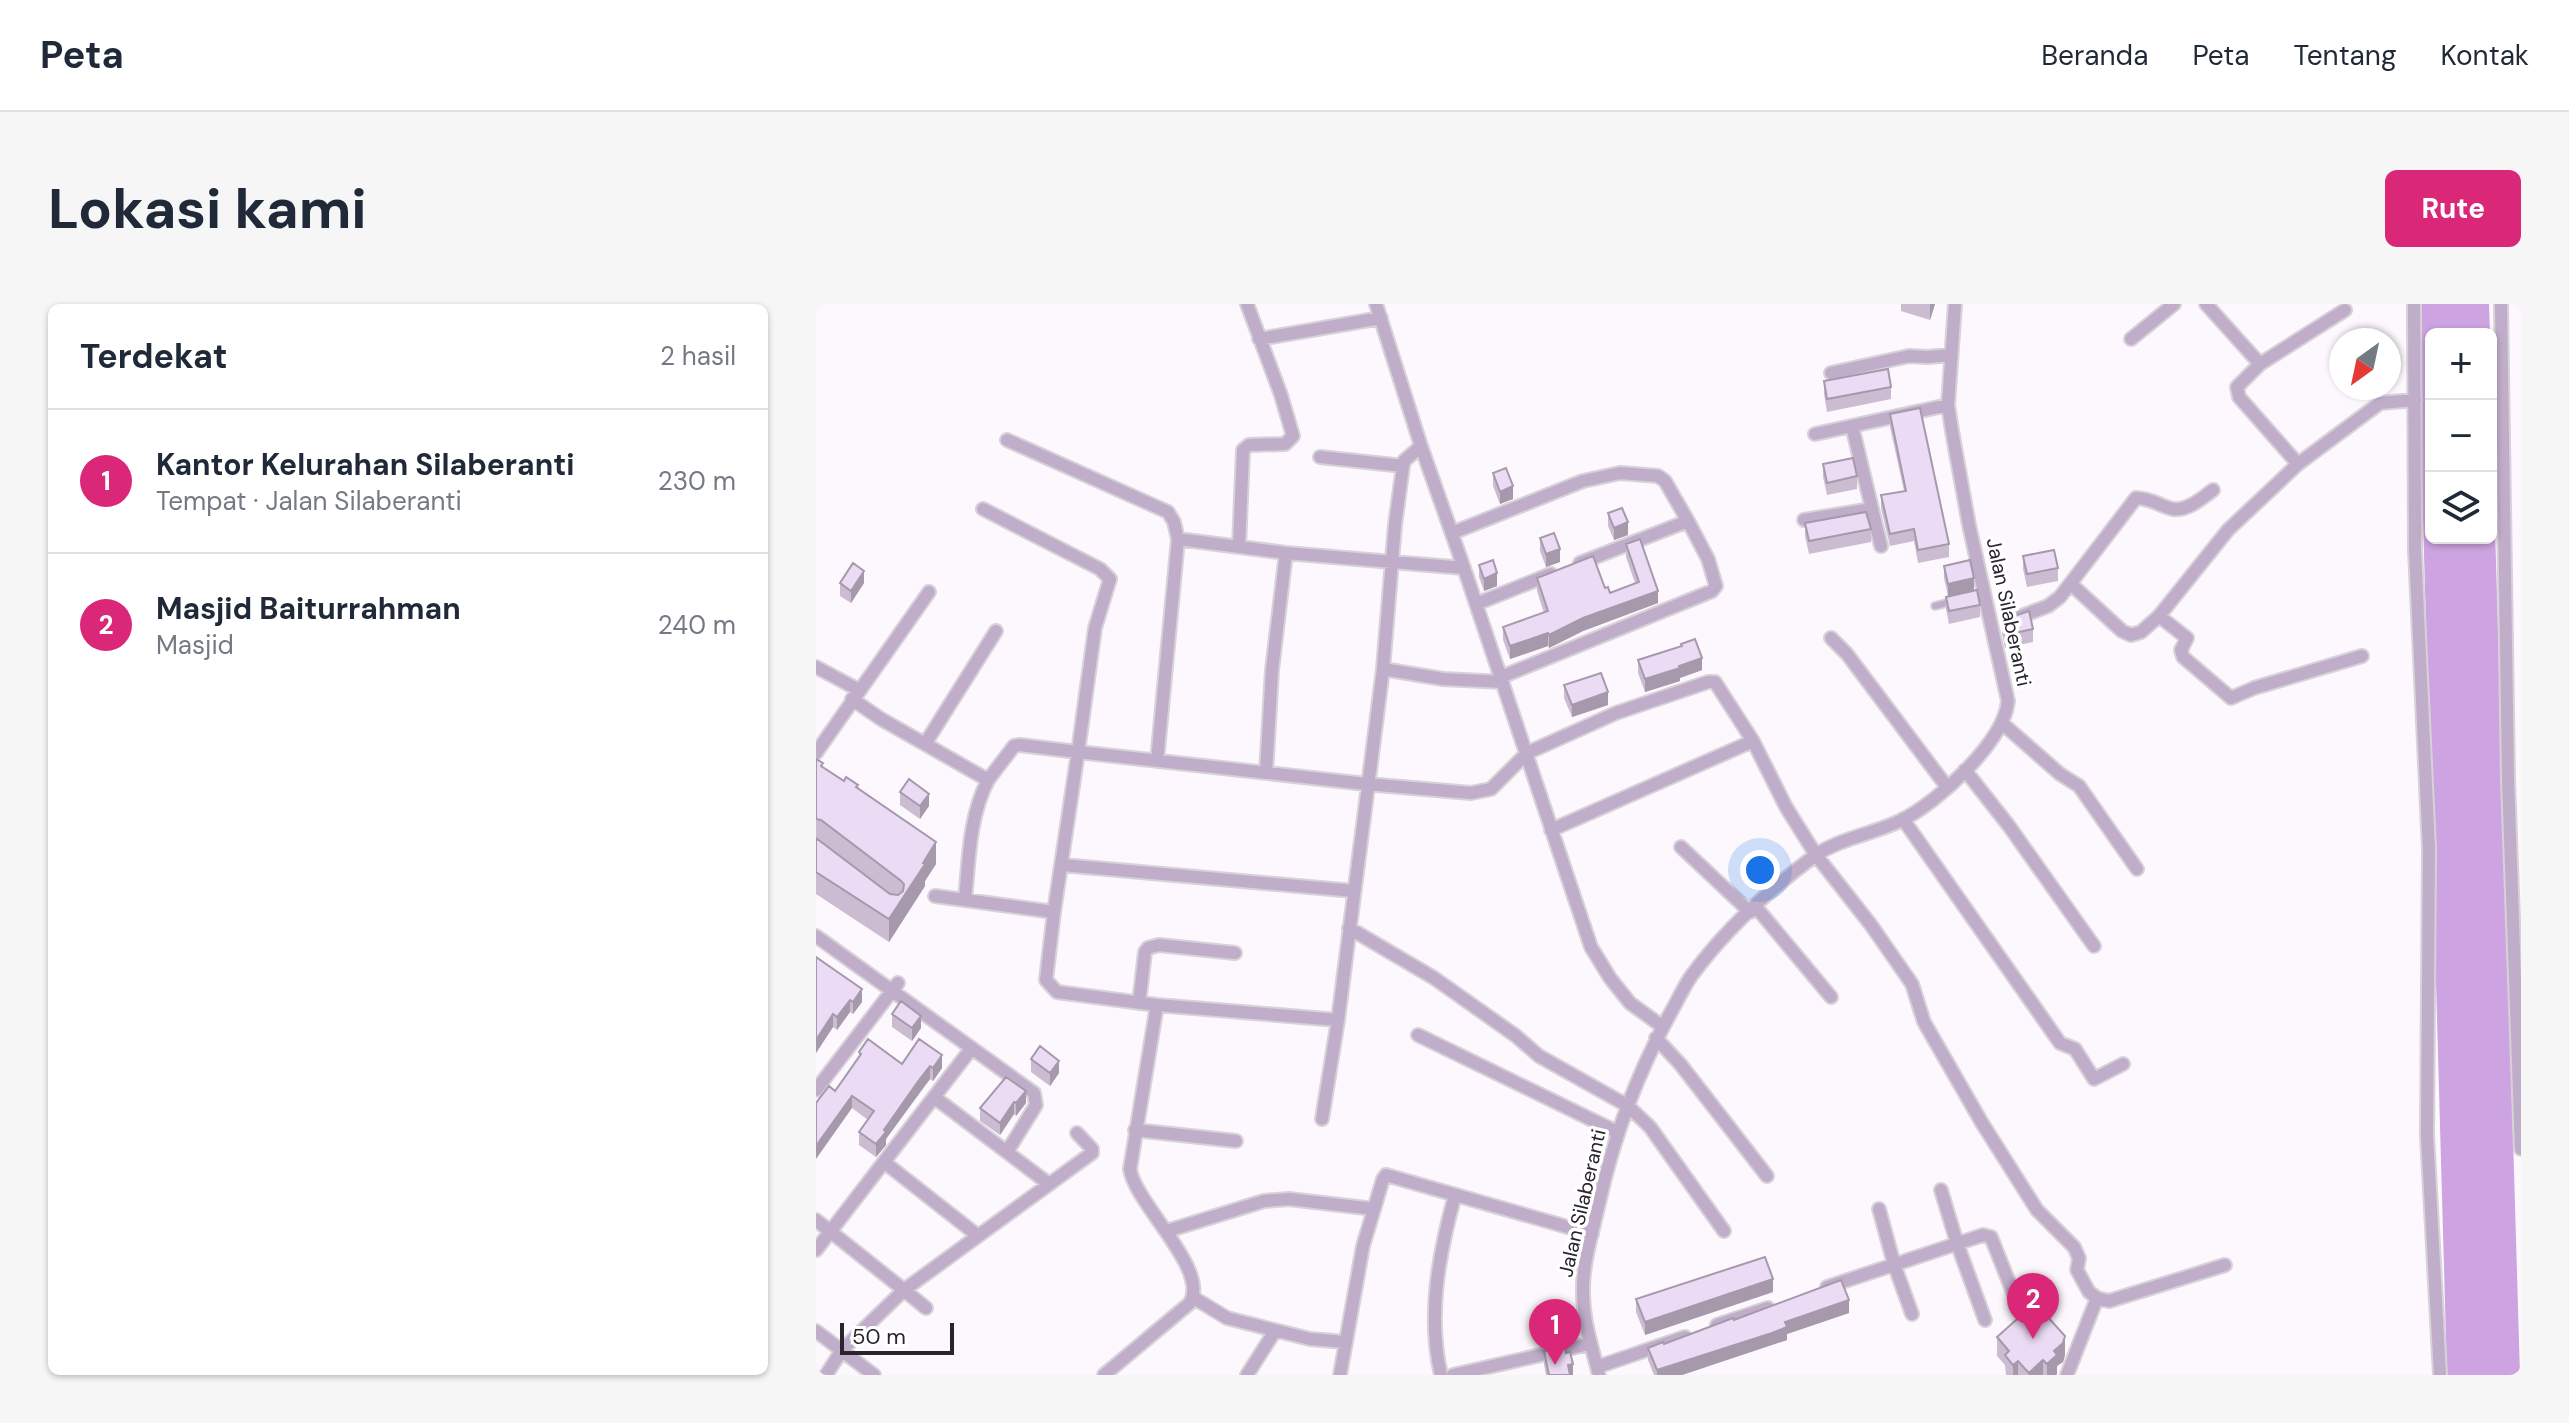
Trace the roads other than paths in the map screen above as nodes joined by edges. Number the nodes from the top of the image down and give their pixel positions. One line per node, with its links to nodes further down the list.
1 (1247, 304): 10 (street)
2 (1376, 304): 9 (street)
3 (1955, 304): 12 (street, Jalan Silaberanti)
4 (2174, 304): 11 (street)
5 (2206, 304): 13 (street)
6 (2414, 304): 15 (street)
7 (2501, 304): 94 (street)
8 (2345, 310): 13 (street)
9 (1381, 318): 10 (street); 20 (street)
10 (1259, 339): 32 (street)
11 (2131, 339)
12 (1951, 355): 14 (street); 16 (street, Jalan Silaberanti)
13 (2260, 364): 22 (street)
14 (1831, 373)
15 (2415, 400): 22 (street); 136 (street)
16 (1948, 405): 17 (street); 42 (street, Jalan Silaberanti)
17 (1852, 426): 18 (street); 26 (street)
18 (1815, 434)
19 (1007, 440): 30 (street)
20 (1421, 446): 23 (street); 29 (street)
21 (1320, 457): 23 (street)
22 (2298, 464): 41 (street)
23 (1403, 466): 34 (street)
24 (2213, 490): 36 (street)
25 (983, 509): 53 (street)
26 (1872, 509): 27 (street); 31 (street)
27 (1804, 520)
28 (1688, 521): 29 (street); 39 (street); 48 (street)
29 (1452, 533): 35 (street)
30 (1178, 539): 32 (street); 56 (street)
31 (1881, 546)
32 (1239, 547): 33 (street)
33 (1286, 553): 34 (street); 58 (street)
34 (1391, 562): 35 (street); 47 (street)
35 (1464, 568): 39 (street)
36 (2071, 584): 41 (street); 42 (street)
37 (929, 592): 49 (street)
38 (1960, 600): 40 (lane)
39 (1476, 604): 48 (street)
40 (1935, 606)
41 (2159, 616): 45 (street)
42 (1992, 627): 50 (street, Jalan Silaberanti)
43 (996, 631): 52 (street)
44 (1831, 638): 61 (street)
45 (2362, 656)
46 (816, 667): 49 (street)
47 (1383, 669): 48 (street); 60 (street)
48 (1502, 679): 55 (street)
49 (855, 695): 52 (street); 54 (street)
50 (2003, 724): 57 (street, Jalan Silaberanti); 67 (street)
51 (1753, 741): 55 (street); 63 (street); 65 (street)
52 (925, 744): 59 (street)
53 (1078, 752): 56 (street); 59 (street); 66 (street)
54 (816, 753)
55 (1527, 753): 60 (street); 63 (street)
56 (1157, 761): 58 (street)
57 (1965, 770): 61 (street, Jalan Silaberanti); 75 (street)
58 (1266, 773): 60 (street)
59 (988, 780): 70 (street)
60 (1366, 784): 68 (street)
61 (1947, 787): 62 (street, Jalan Silaberanti)
62 (1903, 819): 65 (street, Jalan Silaberanti); 85 (street)
63 (1551, 830): 82 (street)
64 (1681, 847): 71 (street)
65 (1816, 855): 71 (street, Jalan Silaberanti); 116 (street)
66 (1062, 865): 68 (street); 72 (street)
67 (2137, 869)
68 (1354, 891): 73 (street)
69 (935, 896): 70 (street)
70 (965, 900): 72 (street)
71 (1753, 909): 78 (street); 82 (street, Jalan Silaberanti)
72 (1054, 912): 79 (street)
73 (1349, 928): 81 (street); 88 (street)
74 (816, 936): 77 (street)
75 (2094, 946)
76 (1235, 953): 79 (street)
77 (895, 987): 84 (street); 86 (street)
78 (1831, 997)
79 (1139, 1003): 80 (street)
80 (1157, 1005): 81 (street); 90 (street)
81 (1338, 1020): 89 (street)
82 (1660, 1033): 88 (street, Jalan Silaberanti); 97 (street)
83 (1418, 1035): 91 (street)
84 (971, 1049): 87 (street); 95 (street)
85 (2123, 1064)
86 (816, 1090)
87 (934, 1097): 95 (street); 96 (street)
88 (1628, 1106): 91 (street, Jalan Silaberanti); 106 (street)
89 (1322, 1119)
90 (1135, 1130): 93 (street); 105 (street)
91 (1617, 1132): 107 (street, Jalan Silaberanti)
92 (1077, 1133): 98 (street)
93 (1236, 1141)
94 (2521, 1149)
95 (1007, 1152): 98 (street)
96 (884, 1162): 104 (street); 108 (street)
97 (1767, 1176)
98 (1049, 1184): 108 (street)
99 (1941, 1190): 109 (street)
100 (1455, 1195): 101 (street); 107 (street); 133 (street)
101 (1374, 1209): 105 (street); 124 (street)
102 (1879, 1209): 111 (street)
103 (816, 1220): 104 (street)
104 (830, 1231): 110 (street); 113 (street)
105 (1167, 1231): 115 (street)
106 (1724, 1231)
107 (1592, 1234): 125 (street, Jalan Silaberanti)
108 (977, 1235): 113 (street)
109 (1957, 1243): 111 (street); 117 (street); 121 (street)
110 (816, 1250)
111 (1894, 1264): 114 (street); 120 (street)
112 (2225, 1265): 116 (street)
113 (904, 1290): 119 (street); 126 (street)
114 (1820, 1290)
115 (1194, 1298): 123 (street); 130 (street)
116 (2097, 1298): 135 (street)
117 (2016, 1300)
118 (1775, 1305): 127 (street)
119 (926, 1308)
120 (1912, 1314)
121 (1985, 1320)
122 (816, 1331): 126 (street)
123 (1275, 1331): 124 (street); 131 (street)
124 (1345, 1342): 132 (street)
125 (1589, 1344): 127 (street, Jalan Silaberanti); 134 (street)
126 (842, 1350): 128 (street); 129 (street)
127 (1598, 1371)
128 (826, 1375)
129 (874, 1375)
130 (1104, 1375)
131 (1247, 1375)
132 (1340, 1375)
133 (1441, 1375)
134 (1453, 1375)
135 (2067, 1375)
136 (2440, 1375)

